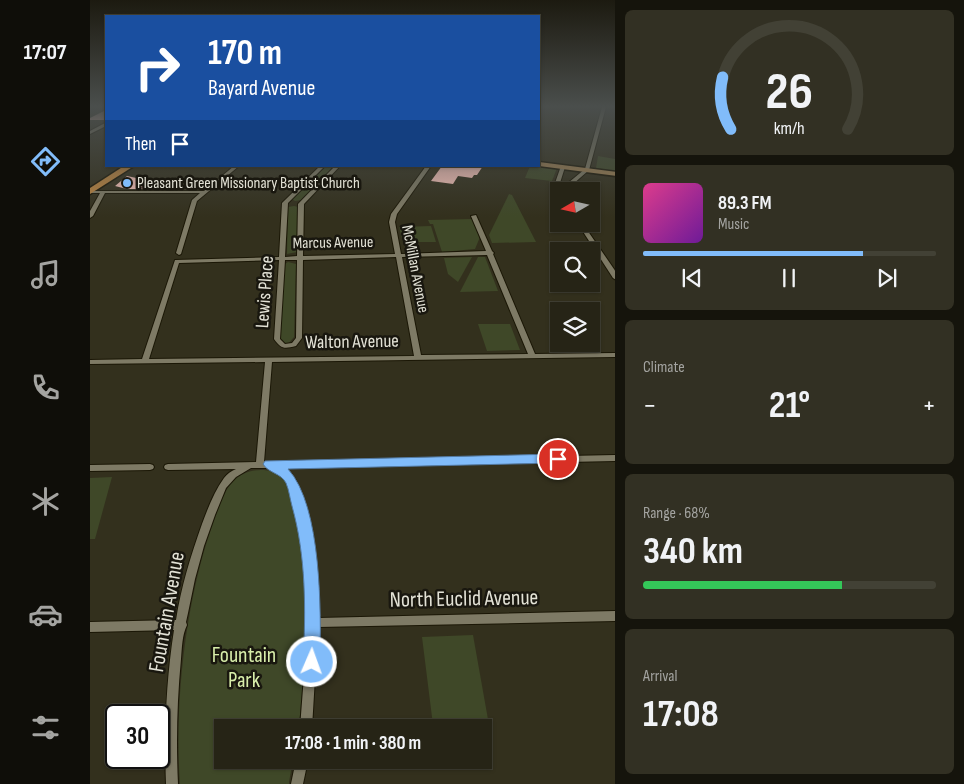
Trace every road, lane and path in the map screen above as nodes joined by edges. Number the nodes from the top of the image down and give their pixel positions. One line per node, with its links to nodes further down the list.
1 (594, 144): 9 (street)
2 (540, 164): 8 (street)
3 (128, 167): 13 (main road)
4 (236, 167): 14 (street)
5 (322, 167): 16 (street)
6 (337, 167): 17 (street)
7 (428, 167): 23 (street, McMillan Avenue)
8 (563, 167): 9 (street); 11 (street)
9 (587, 170): 10 (street); 12 (street)
10 (615, 174)
11 (557, 182)
12 (572, 182)
13 (90, 192): 15 (street)
14 (204, 192): 15 (street); 21 (street)
15 (103, 193): 18 (street)
16 (285, 203): 17 (street); 24 (street, Lewis Place)
17 (301, 204): 25 (street, Lewis Place)
18 (90, 216)
19 (474, 216): 22 (street)
20 (585, 232): 26 (street)
21 (179, 253)
22 (491, 253): 23 (street, Marcus Avenue); 28 (street)
23 (398, 256): 25 (street, Marcus Avenue); 29 (street, McMillan Avenue)
24 (282, 258): 25 (street, Marcus Avenue); 25 (street, Lewis Place); 31 (street, Marcus Avenue)
25 (299, 258)
26 (615, 278)
27 (615, 355): 28 (street, Walton Avenue)
28 (532, 356): 29 (street, Walton Avenue)
29 (418, 357): 30 (street, Walton Avenue)
30 (269, 360): 31 (street, Walton Avenue); 34 (street)
31 (145, 361): 32 (street, Walton Avenue)
32 (90, 362)
33 (615, 458): 34 (street)
34 (260, 465): 36 (street); 39 (street); 40 (street, Fountain Avenue)
35 (150, 467): 37 (street)
36 (168, 467)
37 (90, 468)
38 (615, 616): 39 (street, North Euclid Avenue)
39 (313, 623): 42 (street)
40 (182, 625): 41 (street); 44 (street, Fountain Avenue)
41 (90, 628)
42 (307, 719)
43 (300, 769): 45 (street)
44 (172, 784)
45 (298, 784)

